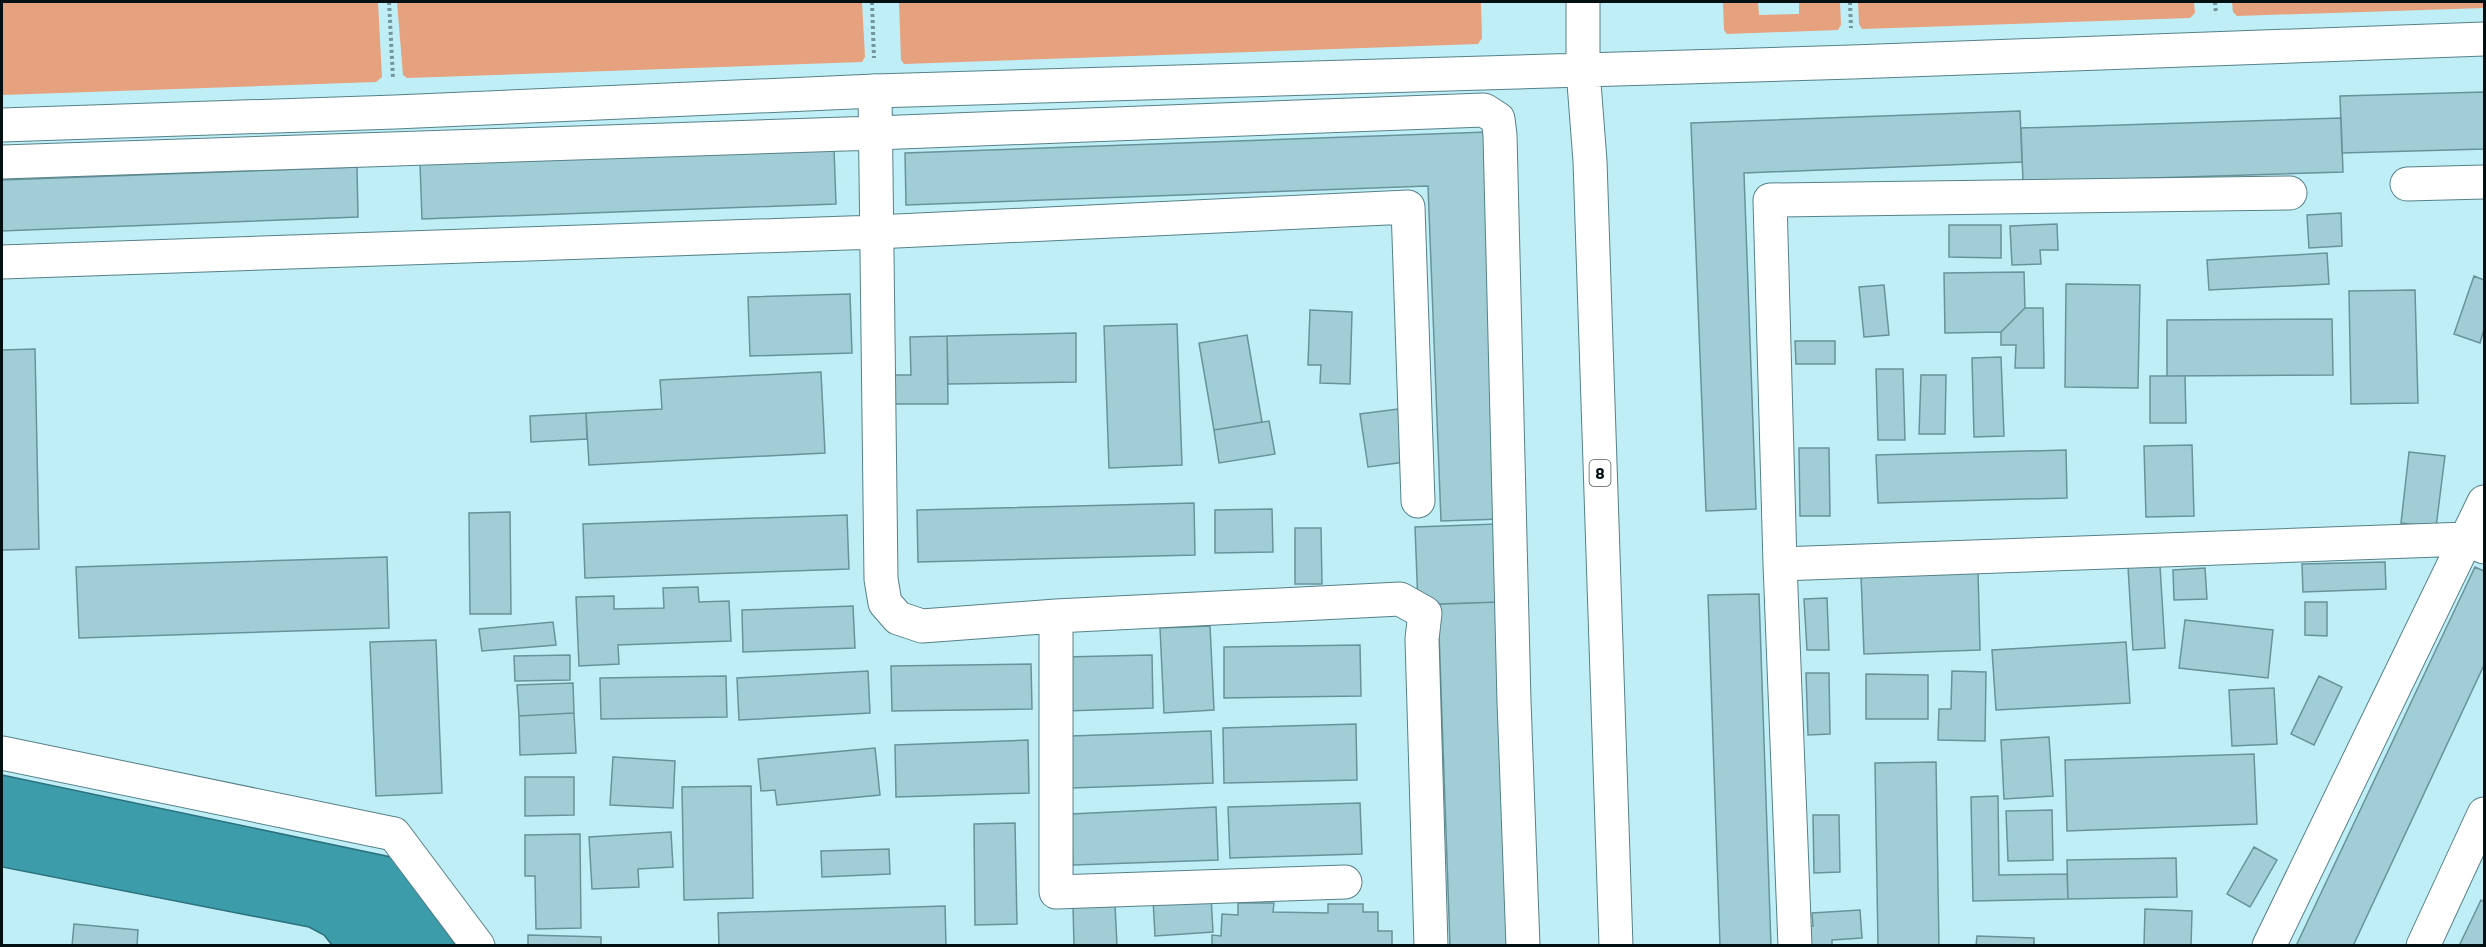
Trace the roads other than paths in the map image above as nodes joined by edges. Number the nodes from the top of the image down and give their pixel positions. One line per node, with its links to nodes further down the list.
1 (1583, 2): 3 (street, 8)
2 (2484, 39): 3 (street)
3 (1583, 70): 4 (street); 24 (street, 8)
4 (875, 91): 5 (street); 6 (street)
5 (2, 125)
6 (874, 133): 7 (street); 11 (street); 23 (street)
7 (2, 162)
8 (2484, 182): 9 (street)
9 (2407, 184)
10 (2290, 193): 16 (street)
11 (876, 232): 12 (street); 13 (street); 17 (street)
12 (2, 262)
13 (1418, 501)
14 (2484, 502): 15 (street)
15 (2475, 543): 16 (street); 26 (street)
16 (1779, 564): 25 (street)
17 (1056, 616): 20 (street); 22 (street)
18 (2, 753): 21 (street)
19 (2484, 814): 27 (street)
20 (1345, 882)
21 (478, 945)
22 (1431, 945)
23 (1523, 945)
24 (1616, 945)
25 (1795, 945)
26 (2269, 945)
27 (2423, 945)

